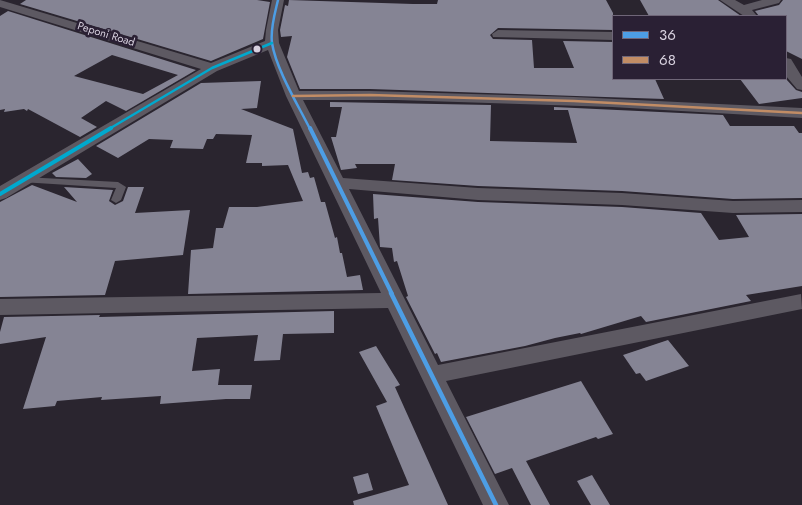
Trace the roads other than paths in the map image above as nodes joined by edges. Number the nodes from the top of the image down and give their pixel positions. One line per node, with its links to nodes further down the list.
1 (726, 0): 5 (street)
2 (775, 0): 5 (street)
3 (274, 1): 8 (street)
4 (0, 3): 10 (street, Peponi Road)
5 (747, 13)
6 (498, 34): 7 (street)
7 (612, 36)
8 (272, 43): 10 (street); 12 (street)
9 (787, 64): 11 (street)
10 (212, 68): 14 (street)
11 (802, 86)
12 (293, 96): 13 (street); 15 (street)
13 (802, 113)
14 (24, 180): 16 (street); 17 (lane)
15 (336, 183): 18 (street); 19 (street)
16 (0, 194)
17 (116, 200)
18 (802, 206)
19 (394, 300): 21 (street); 22 (street)
20 (802, 302): 22 (street)
21 (0, 307)
22 (431, 375): 23 (street)
23 (496, 505)

